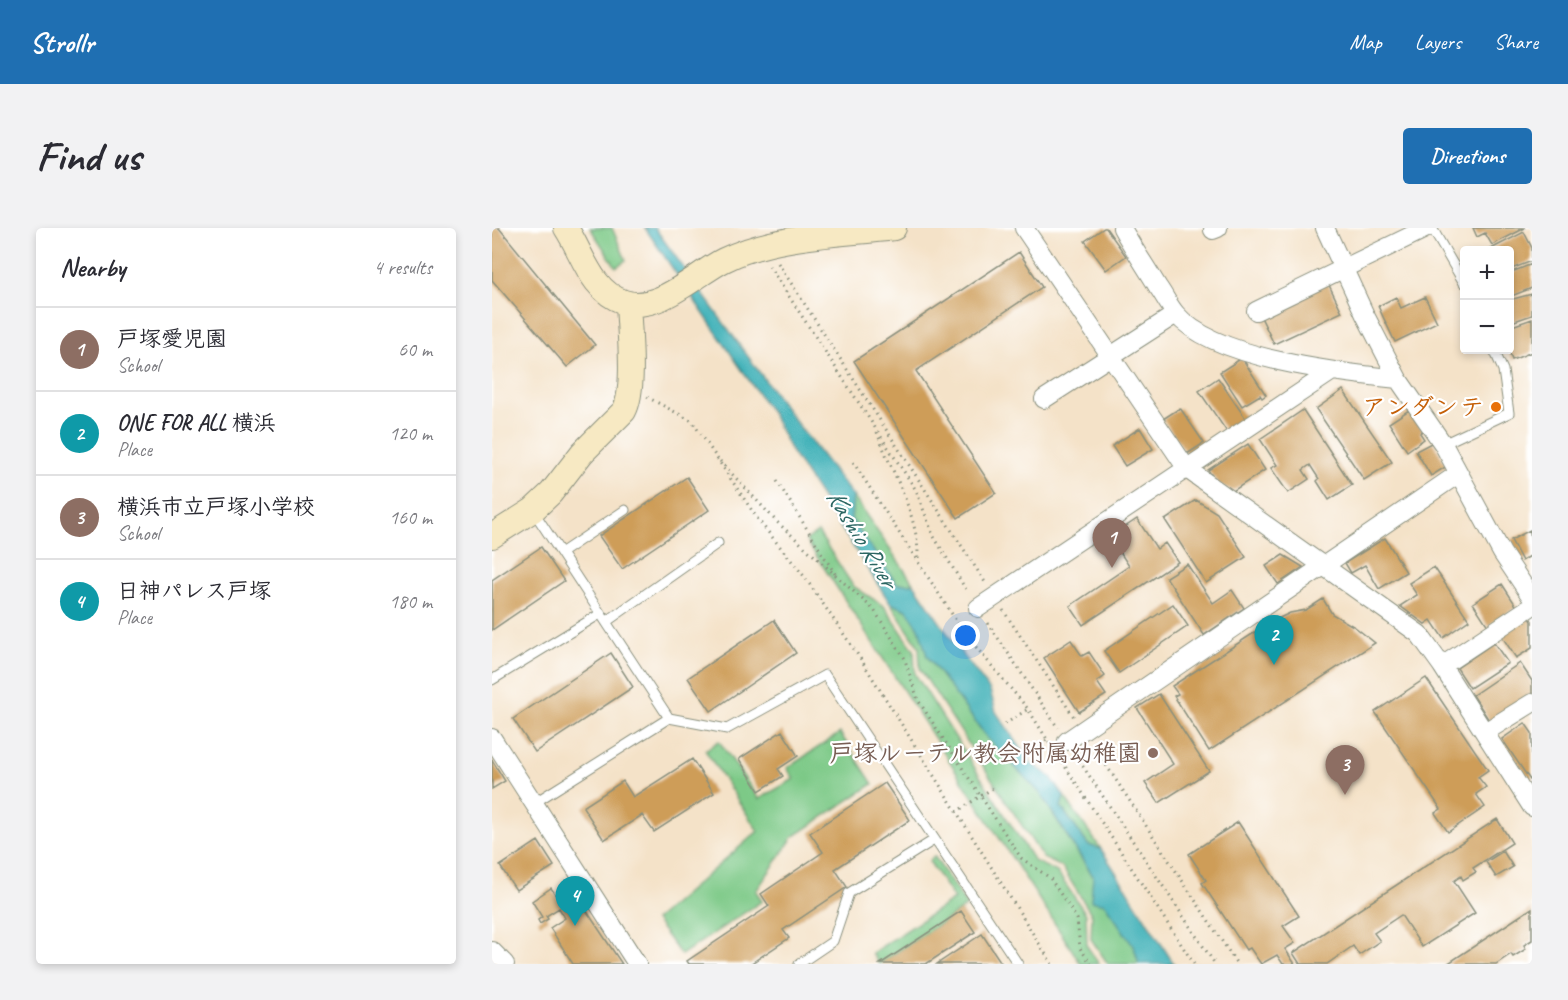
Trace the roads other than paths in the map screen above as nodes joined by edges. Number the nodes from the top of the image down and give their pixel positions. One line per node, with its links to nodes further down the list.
1 (566, 228): 10 (street)
2 (894, 228): 10 (street)
3 (1024, 228): 14 (street)
4 (1122, 228): 12 (street)
5 (1325, 228): 8 (street)
6 (1427, 228): 8 (street)
7 (1432, 228): 9 (lane)
8 (1345, 268): 11 (street); 16 (street)
9 (1460, 276)
10 (628, 303): 21 (street)
11 (1256, 311)
12 (1176, 314): 14 (street); 15 (street)
13 (1496, 354): 18 (lane)
14 (1111, 357): 17 (street); 19 (street)
15 (1331, 372): 16 (street); 19 (street)
16 (1398, 379): 18 (street)
17 (1044, 399)
18 (1443, 444): 20 (street)
19 (1186, 469): 26 (street); 29 (street)
20 (1458, 474): 26 (street); 27 (street)
21 (533, 510): 23 (street); 25 (lane)
22 (625, 510): 25 (lane)
23 (492, 536)
24 (718, 543): 30 (lane)
25 (561, 553): 30 (lane)
26 (1323, 567): 31 (street); 37 (street)
27 (1532, 598)
28 (1532, 606): 31 (street)
29 (978, 608)
30 (603, 618): 32 (lane); 34 (lane)
31 (1442, 666): 35 (street)
32 (492, 680)
33 (1532, 703): 35 (street)
34 (669, 718): 39 (lane); 40 (lane)
35 (1485, 732): 38 (street)
36 (492, 738): 39 (street)
37 (1059, 748)
38 (1529, 795)
39 (534, 804): 43 (street)
40 (934, 840): 44 (lane); 45 (lane)
41 (492, 951): 42 (street)
42 (505, 964)
43 (637, 964)
44 (799, 964)
45 (1018, 964)

